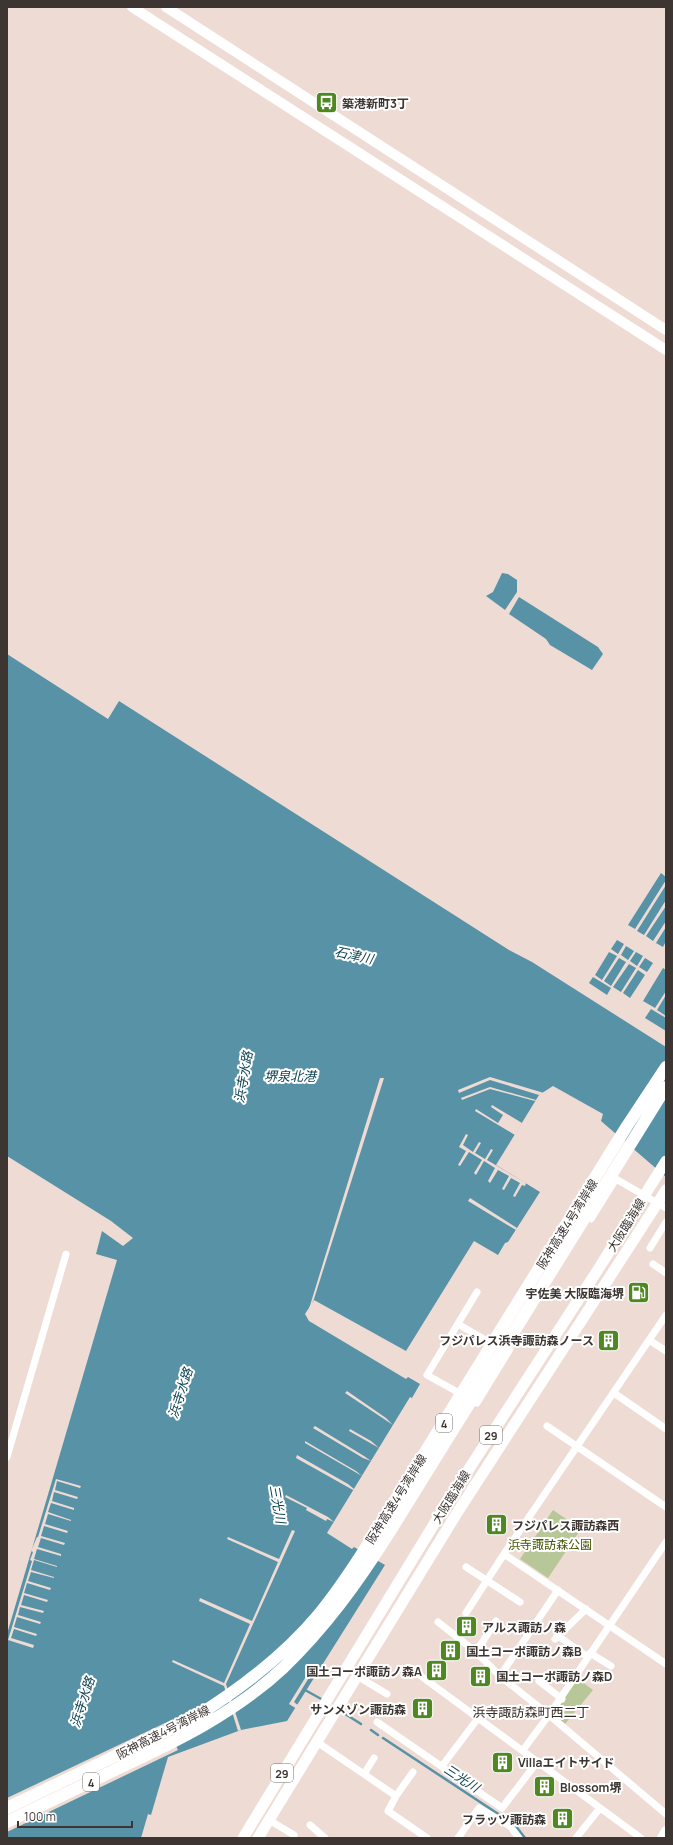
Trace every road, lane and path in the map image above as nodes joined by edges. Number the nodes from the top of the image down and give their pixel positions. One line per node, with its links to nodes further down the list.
1 (132, 7): 4 (street)
2 (166, 7): 3 (street)
3 (666, 330)
4 (666, 350)
5 (666, 1067): 60 (highway, 阪神高速4号湾岸線 / 4)
6 (666, 1087): 64 (highway, 阪神高速4号湾岸線 / 4)
7 (666, 1161): 9 (main road, 大阪臨海線 / 29)
8 (666, 1190): 10 (main road, 大阪臨海線 / 29)
9 (645, 1195): 10 (street); 21 (street); 68 (main road, 大阪臨海線 / 29)
10 (662, 1206): 44 (main road, 大阪臨海線 / 29)
11 (666, 1222): 12 (street)
12 (650, 1248)
13 (66, 1254): 26 (street)
14 (653, 1264): 15 (street)
15 (666, 1273)
16 (477, 1292): 18 (street)
17 (666, 1315): 19 (street)
18 (458, 1324): 21 (street); 21 (street)
19 (649, 1340): 20 (street); 22 (street)
20 (666, 1351)
21 (508, 1353)
22 (614, 1393): 24 (street); 25 (street)
23 (547, 1426): 25 (street)
24 (666, 1429)
25 (578, 1446): 27 (street); 29 (street)
26 (7, 1457)
27 (666, 1507)
28 (666, 1542): 38 (street)
29 (504, 1554): 31 (street); 32 (street)
30 (466, 1567): 31 (street)
31 (487, 1580): 33 (street); 35 (street)
32 (558, 1590): 34 (street); 45 (street)
33 (520, 1602)
34 (586, 1609): 38 (street); 40 (street)
35 (466, 1613)
36 (496, 1621): 39 (street)
37 (438, 1622): 39 (street)
38 (609, 1625): 40 (street); 41 (street)
39 (476, 1652): 45 (street)
40 (589, 1655): 42 (street); 48 (street)
41 (666, 1664)
42 (611, 1666)
43 (410, 1668): 50 (street)
44 (358, 1676): 47 (street); 52 (main road, 大阪臨海線 / 29)
45 (500, 1676): 49 (street)
46 (539, 1681): 48 (street)
47 (388, 1694)
48 (562, 1699): 49 (street)
49 (549, 1715): 53 (street); 62 (street)
50 (479, 1717): 53 (street); 56 (street)
51 (377, 1722): 56 (street)
52 (317, 1742): 58 (street); 63 (main road, 大阪臨海線 / 29)
53 (523, 1750): 55 (street)
54 (374, 1758): 58 (street)
55 (538, 1761): 56 (street); 61 (street)
56 (442, 1766)
57 (402, 1773): 59 (street)
58 (364, 1774): 59 (street)
59 (396, 1796): 71 (street)
60 (7, 1808)
61 (600, 1808): 74 (street); 75 (street)
62 (666, 1814)
63 (269, 1820): 67 (street); 69 (main road, 大阪臨海線 / 29)
64 (7, 1822)
65 (310, 1824): 70 (street)
66 (666, 1831): 76 (street)
67 (294, 1834)
68 (243, 1838)
69 (258, 1838)
70 (325, 1838)
71 (427, 1838)
72 (458, 1838): 73 (street)
73 (519, 1838)
74 (576, 1838)
75 (642, 1838)
76 (662, 1838)

